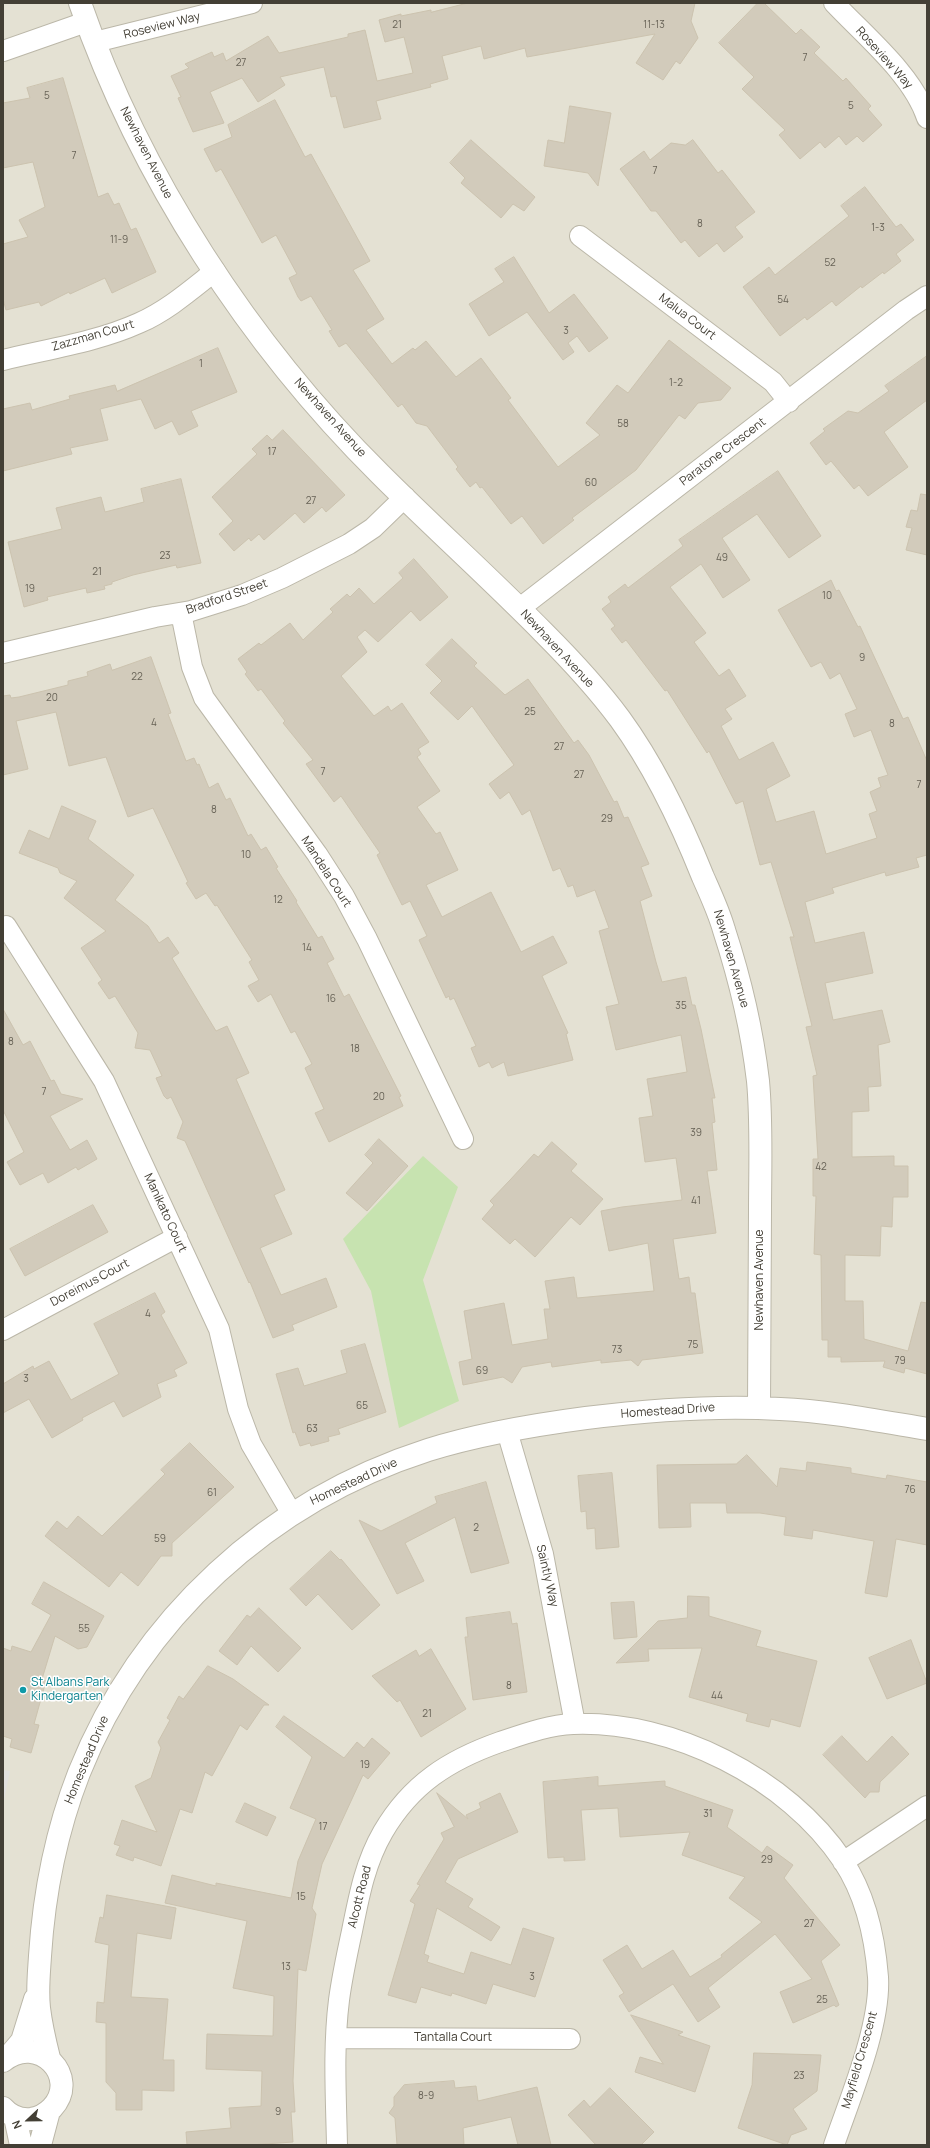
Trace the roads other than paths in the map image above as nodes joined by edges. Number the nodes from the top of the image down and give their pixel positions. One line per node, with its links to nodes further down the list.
1 (252, 3): 4 (street, Roseview Way)
2 (834, 3): 6 (street, Roseview Way)
3 (83, 13): 4 (street, Newhaven Avenue); 5 (street)
4 (95, 42): 8 (street, Newhaven Avenue)
5 (3, 50)
6 (927, 118)
7 (580, 236): 11 (street, Malua Court)
8 (216, 271): 10 (street, Zazzman Court); 12 (street, Newhaven Avenue)
9 (927, 296): 11 (street, Paratone Crescent)
10 (3, 360)
11 (789, 402): 13 (street, Paratone Crescent)
12 (405, 497): 13 (street, Newhaven Avenue); 14 (street, Bradford Street)
13 (520, 608): 20 (street, Newhaven Avenue)
14 (181, 613): 15 (street, Bradford Street); 17 (street, Mandela Court)
15 (3, 653)
16 (6, 926): 18 (street, Manikato Court)
17 (463, 1139)
18 (177, 1237): 19 (street, Doreimus Court); 23 (street, Manikato Court)
19 (3, 1330)
20 (759, 1408): 21 (street, Homestead Drive); 22 (street, Homestead Drive)
21 (927, 1429)
22 (506, 1431): 23 (street, Homestead Drive); 24 (street, Saintly Way)
23 (292, 1514): 27 (street, Homestead Drive)
24 (575, 1724): 26 (street, Mayfield Crescent); 28 (street, Alcott Road)
25 (927, 1806): 26 (street)
26 (843, 1862): 37 (street, Mayfield Crescent)
27 (38, 1990): 30 (street, Homestead Drive); 31 (street, Homestead Drive)
28 (336, 2038): 29 (street, Tantalla Court); 36 (street, Alcott Road)
29 (570, 2039)
30 (6, 2058): 31 (street)
31 (49, 2058): 32 (street)
32 (49, 2111): 33 (street); 35 (street)
33 (9, 2113): 34 (street)
34 (21, 2145)
35 (40, 2145)
36 (337, 2145)
37 (834, 2145)

